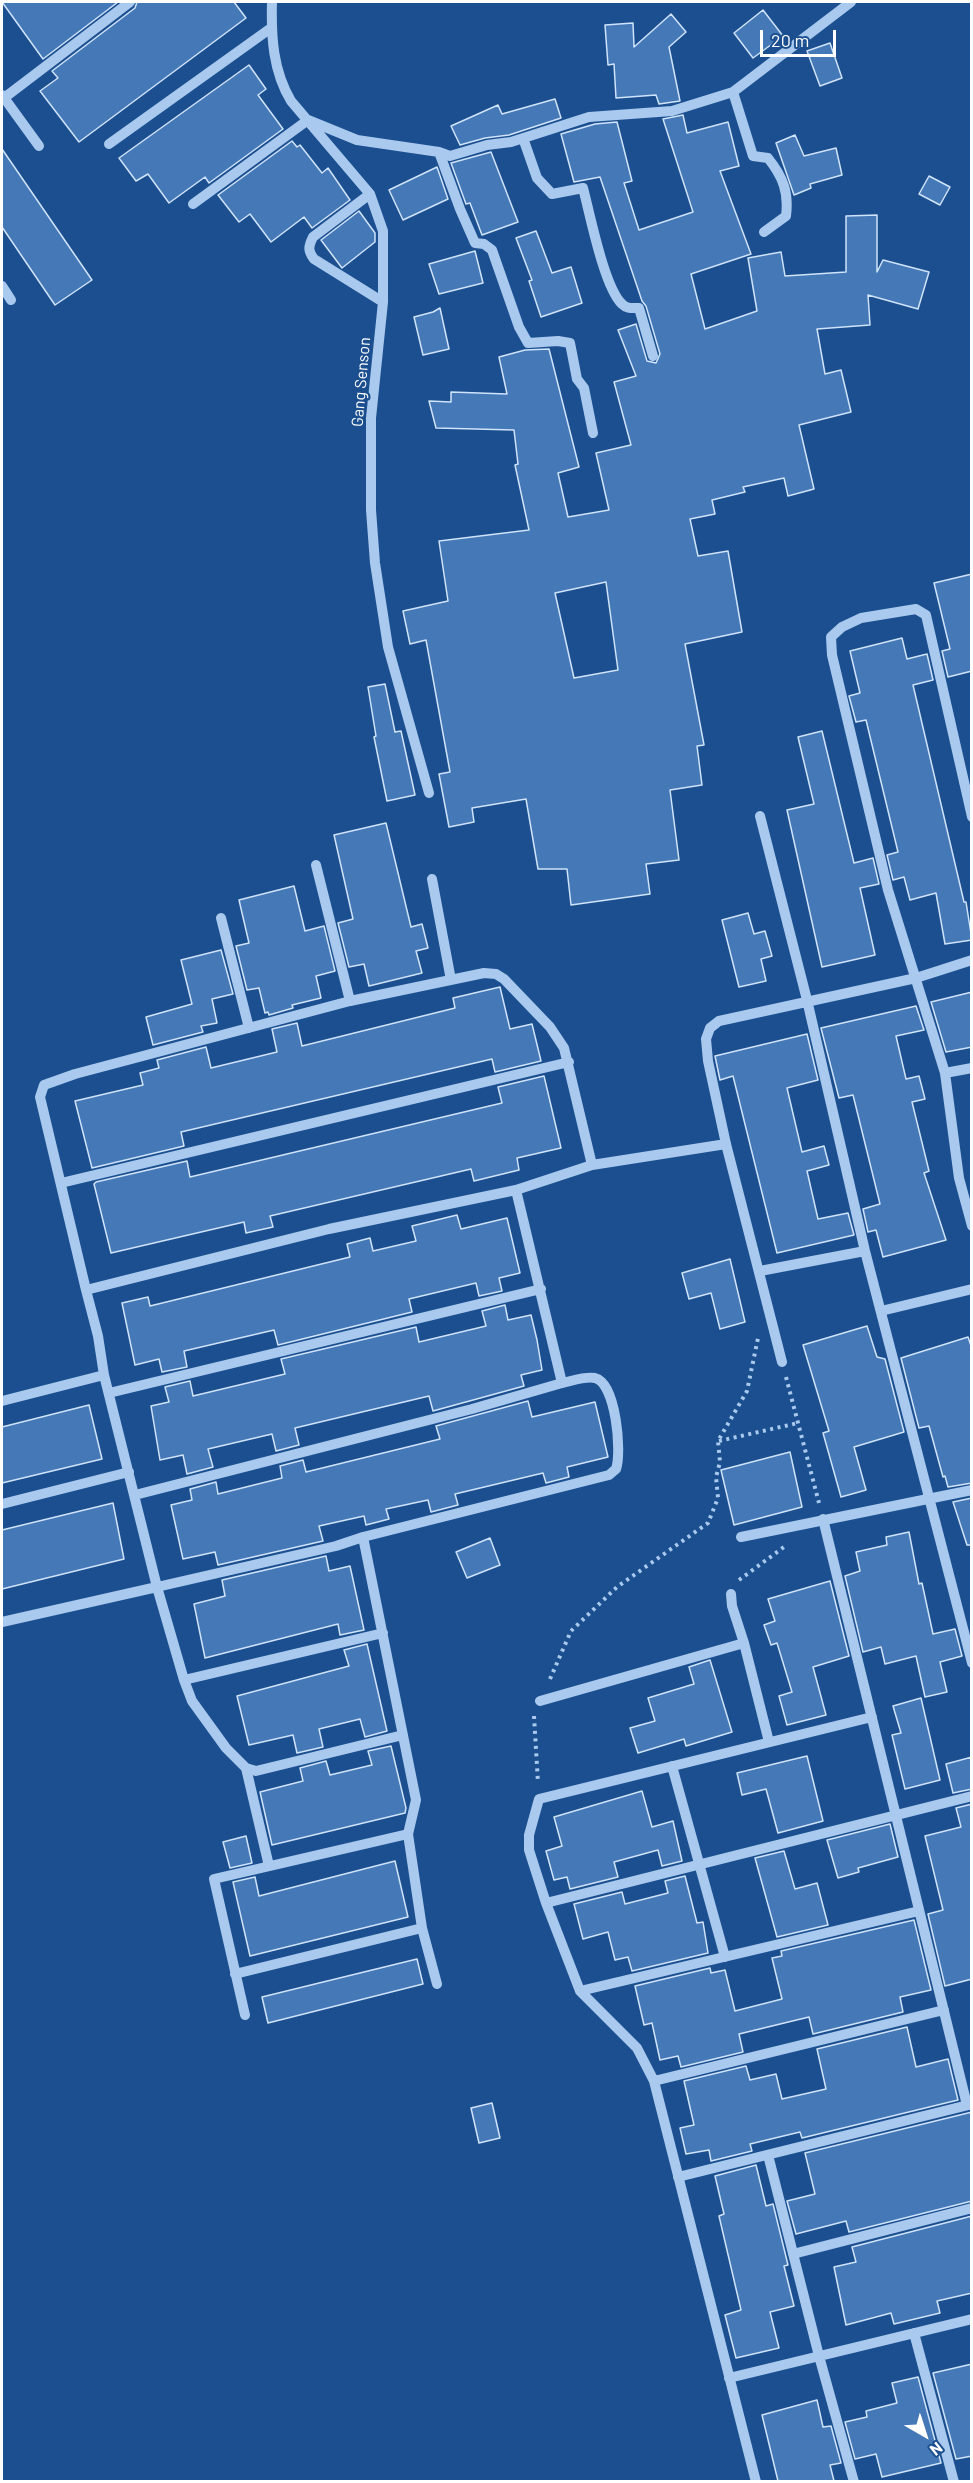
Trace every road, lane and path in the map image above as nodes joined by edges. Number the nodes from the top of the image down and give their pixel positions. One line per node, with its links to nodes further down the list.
1 (130, 2): 6 (street)
2 (272, 2): 4 (street, Gang Senson)
3 (851, 2): 5 (street)
4 (271, 28): 7 (street, Gang Senson); 9 (street)
5 (733, 93): 8 (street); 14 (street)
6 (3, 96): 10 (street)
7 (308, 120): 11 (street); 12 (street, Gang Senson); 13 (street)
8 (523, 138): 11 (street); 18 (street)
9 (109, 144)
10 (39, 146)
11 (439, 152): 19 (street)
12 (370, 194): 17 (street, Gang Senson); 17 (street)
13 (193, 204)
14 (764, 232)
15 (2, 286): 16 (street)
16 (11, 300)
17 (382, 302): 20 (street, Gang Senson)
18 (653, 356)
19 (593, 433)
20 (429, 793)
21 (760, 816): 29 (street)
22 (972, 817): 27 (street)
23 (316, 866): 30 (street)
24 (432, 879): 28 (street)
25 (221, 918): 31 (street)
26 (972, 960): 27 (street)
27 (916, 978): 29 (street); 34 (street)
28 (451, 980): 30 (street); 32 (street)
29 (807, 1000): 35 (street); 42 (street)
30 (350, 1001): 31 (street)
31 (249, 1028): 39 (street)
32 (569, 1062): 36 (street); 39 (street)
33 (972, 1068): 34 (street)
34 (945, 1073): 38 (street)
35 (726, 1144): 36 (street); 43 (street)
36 (592, 1165): 40 (street)
37 (972, 1176): 38 (street)
38 (960, 1178): 41 (street)
39 (62, 1183): 46 (street)
40 (516, 1190): 44 (street); 46 (street)
41 (972, 1226)
42 (865, 1251): 43 (street); 47 (street)
43 (760, 1271): 48 (street)
44 (541, 1289): 51 (street); 52 (street)
45 (972, 1289): 47 (street)
46 (86, 1290): 50 (street)
47 (881, 1311): 59 (street)
48 (772, 1323): 49 (street); 55 (path)
49 (782, 1362): 54 (path)
50 (104, 1375): 52 (street); 53 (street)
51 (562, 1383): 58 (street); 63 (street)
52 (109, 1393): 56 (street)
53 (2, 1401)
54 (798, 1423): 55 (path); 61 (path)
55 (718, 1441): 72 (path)
56 (129, 1472): 58 (street); 60 (street)
57 (972, 1490): 59 (street)
58 (135, 1495): 65 (street)
59 (930, 1500): 61 (street); 70 (street)
60 (2, 1504)
61 (823, 1519): 62 (street); 73 (street)
62 (741, 1536)
63 (363, 1538): 65 (street); 68 (street)
64 (785, 1546): 66 (path)
65 (157, 1587): 67 (street); 71 (street)
66 (731, 1594): 69 (street)
67 (2, 1622)
68 (383, 1633): 71 (street); 74 (street)
69 (744, 1642): 72 (street); 75 (street)
70 (972, 1663)
71 (184, 1680): 77 (street)
72 (540, 1701): 79 (path)
73 (872, 1717): 75 (street); 80 (street)
74 (403, 1735): 77 (street); 81 (street)
75 (769, 1743): 76 (street)
76 (672, 1766): 79 (street); 82 (street)
77 (246, 1768): 83 (street)
78 (972, 1796): 80 (street)
79 (539, 1799): 84 (street)
80 (896, 1815): 82 (street); 85 (street)
81 (408, 1834): 83 (street); 86 (street)
82 (699, 1865): 84 (street); 87 (street)
83 (269, 1866): 88 (street)
84 (546, 1903): 90 (street)
85 (920, 1911): 87 (street); 91 (street)
86 (422, 1928): 88 (street); 89 (street)
87 (725, 1957): 90 (street)
88 (235, 1974): 92 (street)
89 (437, 1984)
90 (580, 1991): 93 (street)
91 (944, 2010): 93 (street); 94 (street)
92 (245, 2015)
93 (654, 2081): 96 (street)
94 (969, 2105): 95 (street)
95 (768, 2155): 96 (street); 98 (street)
96 (678, 2177): 102 (street)
97 (972, 2208): 98 (street)
98 (793, 2254): 101 (street)
99 (972, 2319): 100 (street)
100 (915, 2333): 101 (street); 105 (street)
101 (819, 2356): 102 (street); 104 (street)
102 (729, 2378): 103 (street)
103 (756, 2481)
104 (854, 2481)
105 (951, 2481)

